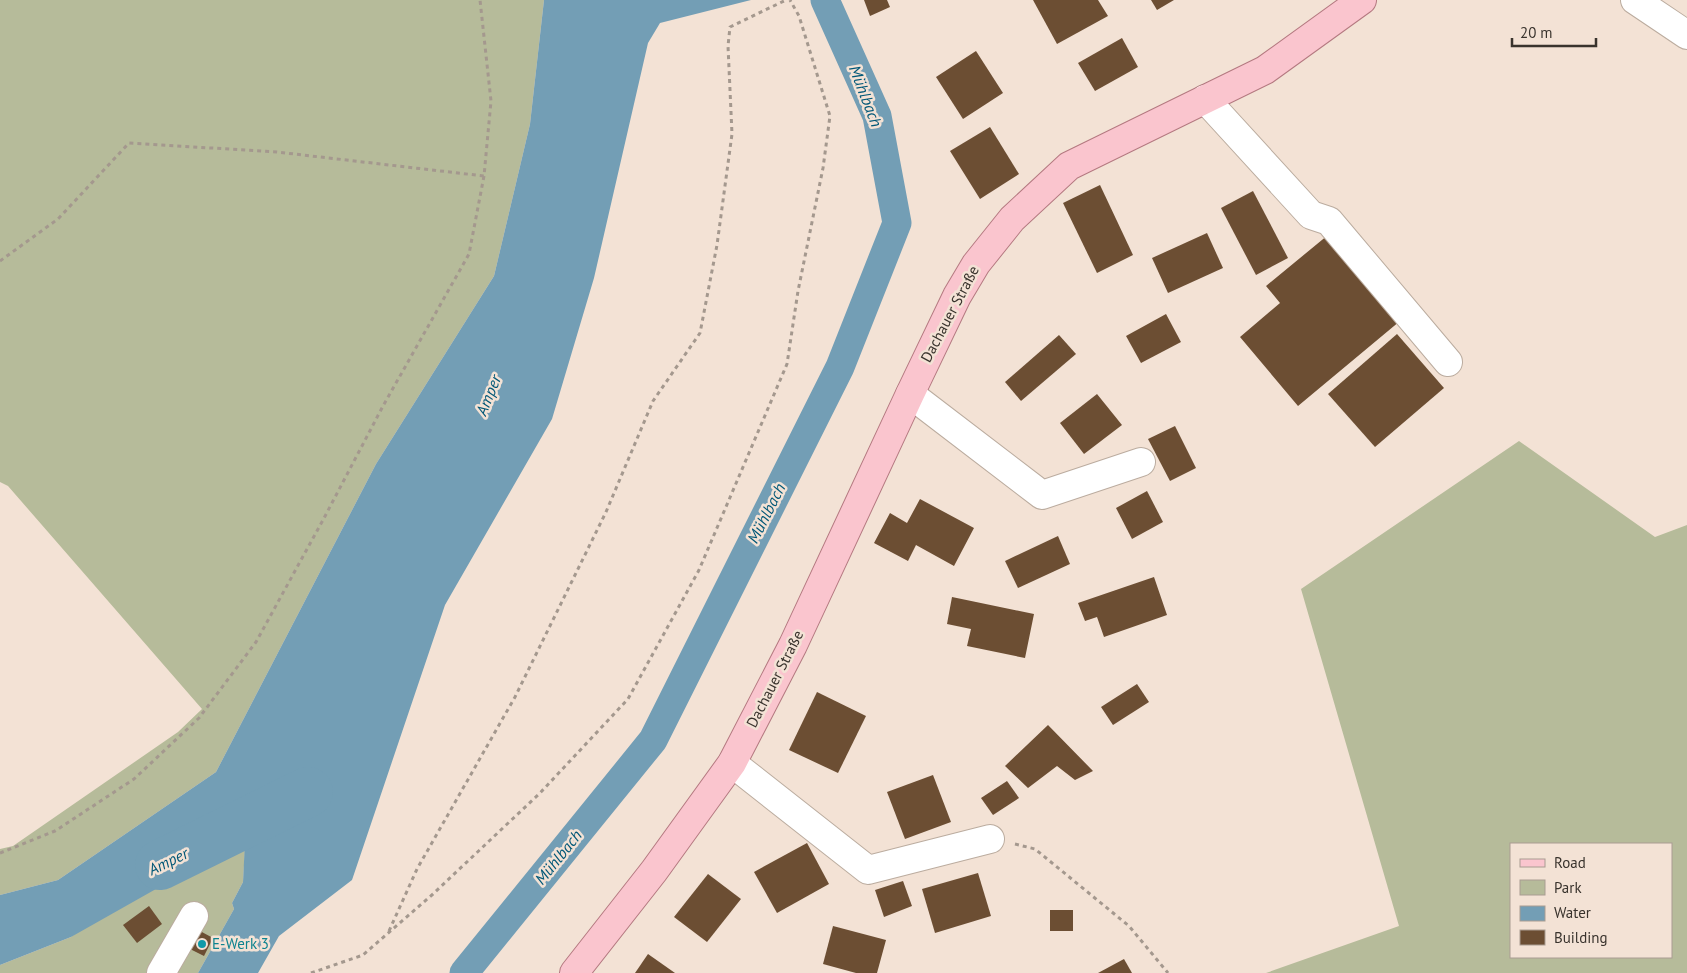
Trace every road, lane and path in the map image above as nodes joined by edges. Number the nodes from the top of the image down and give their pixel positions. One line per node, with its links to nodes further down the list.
1 (480, 0): 7 (path)
2 (788, 0): 16 (path); 16 (path)
3 (1362, 0): 6 (main road, Dachauer Straße)
4 (1635, 0): 5 (street)
5 (1687, 35)
6 (1205, 100): 9 (street); 10 (main road, Dachauer Straße)
7 (484, 176): 8 (path); 14 (path)
8 (0, 261)
9 (1448, 362)
10 (910, 394): 11 (street); 12 (main road, Dachauer Straße)
11 (1141, 462)
12 (732, 763): 13 (street); 19 (main road, Dachauer Straße)
13 (990, 838): 20 (path)
14 (0, 853)
15 (194, 916): 17 (street)
16 (388, 934): 18 (path)
17 (160, 973)
18 (311, 973)
19 (574, 973)
20 (1168, 973)

